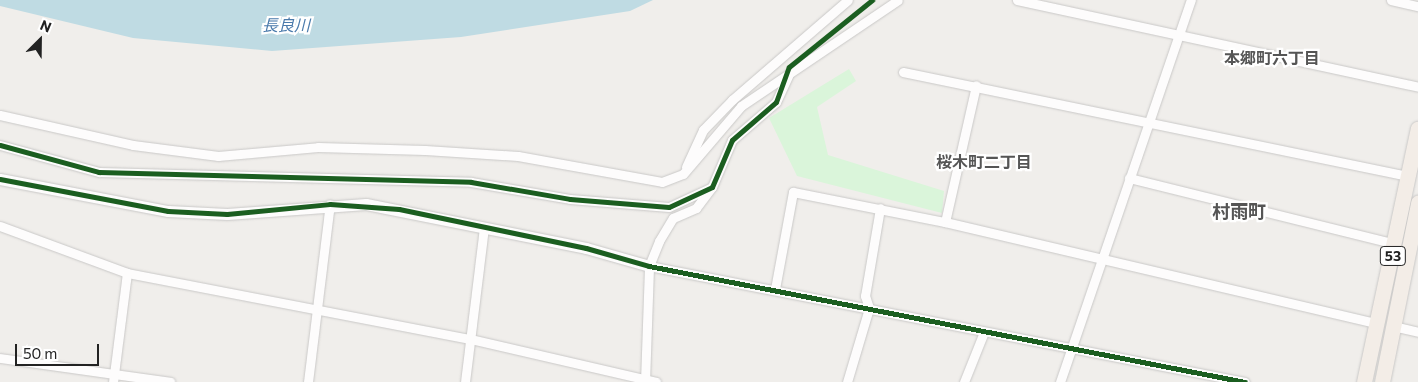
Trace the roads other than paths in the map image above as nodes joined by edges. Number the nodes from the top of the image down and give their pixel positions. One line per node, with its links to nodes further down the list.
1 (848, 0): 16 (street)
2 (898, 0): 9 (street)
3 (1017, 0): 7 (street)
4 (1191, 0): 7 (street)
5 (1391, 0): 6 (street)
6 (1418, 6)
7 (1177, 37): 11 (street); 13 (street)
8 (903, 72): 10 (street)
9 (788, 75): 16 (street); 20 (street)
10 (976, 84): 13 (street); 24 (street)
11 (1418, 87)
12 (0, 115): 16 (street)
13 (1147, 122): 17 (street); 18 (street)
14 (1418, 129): 17 (main road, 53)
15 (0, 145): 20 (street)
16 (683, 174)
17 (1408, 176): 27 (main road, 53)
18 (1129, 178): 27 (street); 28 (street)
19 (0, 179): 22 (street)
20 (712, 188): 29 (street)
21 (1418, 203): 35 (main road, 53)
22 (330, 204): 26 (street); 33 (street)
23 (880, 208): 24 (street); 31 (street); 32 (street)
24 (945, 222): 28 (street)
25 (0, 226): 30 (street)
26 (484, 228): 29 (street); 38 (street)
27 (1395, 244): 34 (main road, 53)
28 (1102, 258): 34 (street); 39 (street)
29 (649, 266): 31 (street); 42 (street)
30 (127, 273): 33 (street); 41 (street)
31 (775, 289): 32 (street)
32 (869, 308): 36 (street); 47 (street)
33 (318, 311): 38 (street); 44 (street)
34 (1377, 323): 51 (main road, 53)
35 (1393, 326): 37 (street); 52 (main road, 53)
36 (984, 332): 39 (street); 48 (street)
37 (1418, 332)
38 (470, 339): 42 (street); 45 (street)
39 (1069, 350): 49 (street); 50 (street)
40 (0, 358): 41 (street)
41 (114, 378): 43 (street)
42 (645, 380): 46 (street)
43 (170, 382)
44 (308, 382)
45 (465, 382)
46 (656, 382)
47 (848, 382)
48 (964, 382)
49 (1060, 382)
50 (1240, 382)
51 (1364, 382)
52 (1382, 382)

